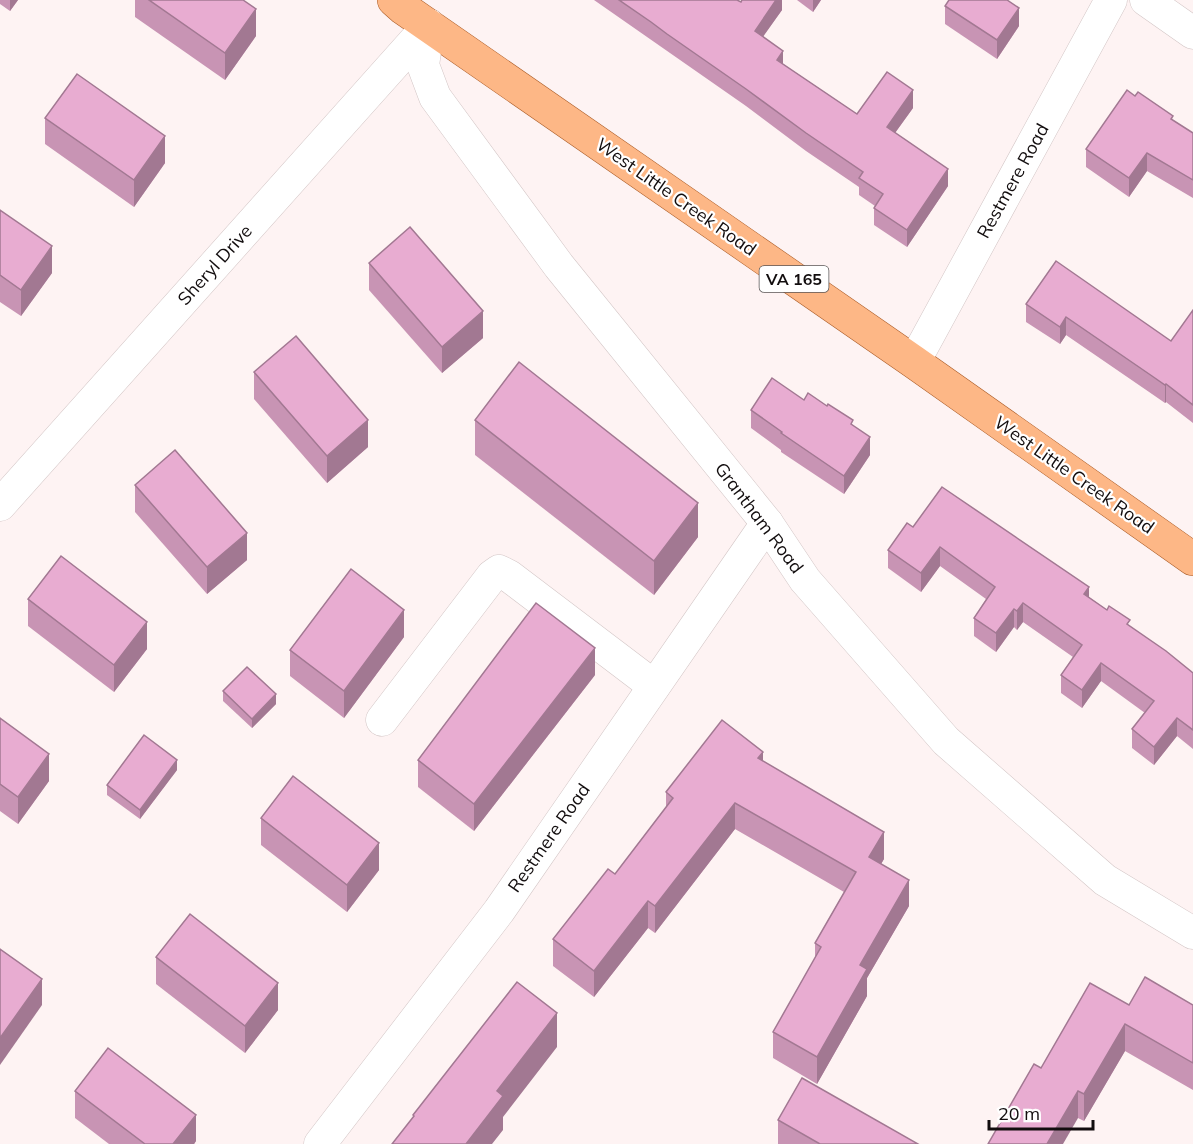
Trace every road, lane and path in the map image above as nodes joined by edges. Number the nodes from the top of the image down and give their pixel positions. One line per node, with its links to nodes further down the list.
1 (394, 0): 4 (main road, West Little Creek Road / VA 165)
2 (1112, 0): 6 (street, Restmere Road)
3 (1146, 0): 5 (street)
4 (429, 25): 6 (main road, West Little Creek Road / VA 165); 7 (street, Sheryl Drive); 8 (street, Grantham Road)
5 (1193, 33)
6 (914, 362): 9 (main road, West Little Creek Road / VA 165)
7 (0, 505)
8 (767, 523): 10 (street, Restmere Road); 12 (street, Grantham Road)
9 (1193, 560)
10 (654, 686): 11 (street); 13 (street, Restmere Road)
11 (382, 720)
12 (1193, 933)
13 (320, 1144)

